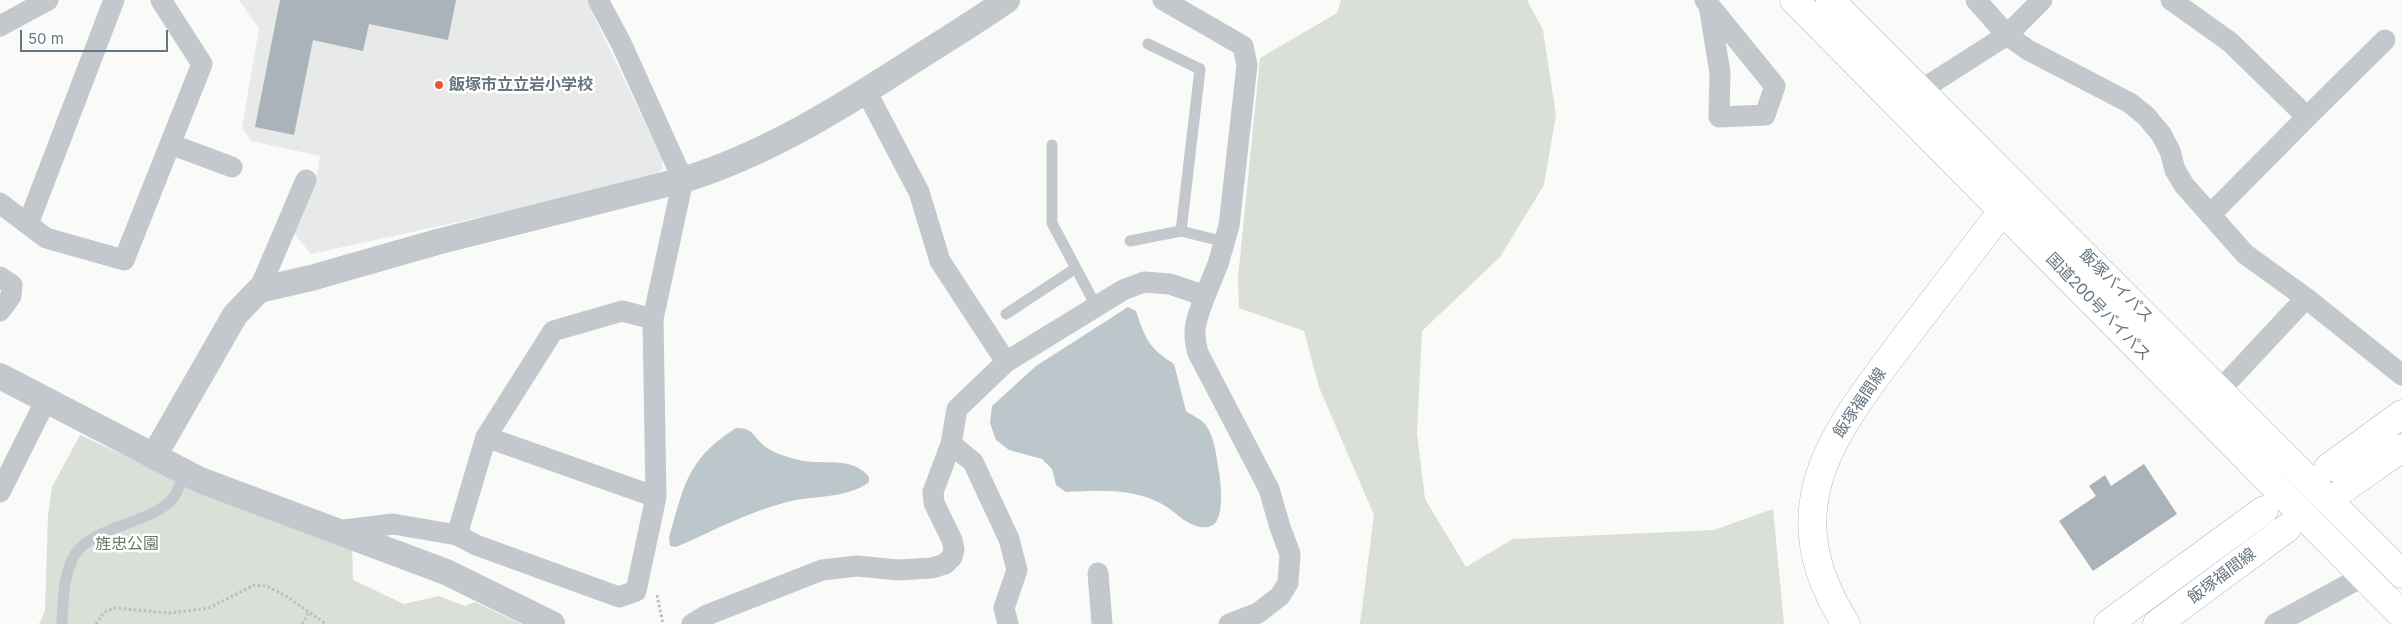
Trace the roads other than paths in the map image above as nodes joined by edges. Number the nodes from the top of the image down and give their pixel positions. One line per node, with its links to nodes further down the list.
1 (48, 0): 13 (street)
2 (114, 0): 28 (street)
3 (161, 0): 20 (street)
4 (598, 0): 24 (street)
5 (1007, 0): 17 (street)
6 (1163, 0): 31 (street)
7 (1794, 0): 18 (main road, 国道200号バイパス)
8 (1830, 0): 18 (main road, 飯塚バイパス)
9 (1976, 0): 14 (street)
10 (2042, 0): 14 (street)
11 (2171, 0): 19 (street)
12 (1707, 2): 12 (street)
13 (0, 26)
14 (2007, 35): 18 (street); 27 (street)
15 (2385, 40): 19 (street)
16 (1148, 44): 29 (lane)
17 (866, 91): 24 (street); 41 (street)
18 (1910, 98): 26 (main road, 国道200号バイパス); 44 (main road, 飯塚バイパス)
19 (2307, 117): 27 (street)
20 (170, 144): 22 (street); 28 (street)
21 (1052, 145): 32 (lane)
22 (232, 167)
23 (306, 180): 34 (street)
24 (684, 180): 34 (street); 40 (street)
25 (0, 203): 28 (street)
26 (2003, 210): 60 (main road, 国道200号バイパス); 68 (main road, 飯塚福間線)
27 (2210, 215): 36 (street)
28 (28, 224)
29 (1181, 231): 30 (lane); 31 (lane)
30 (1130, 241)
31 (1224, 242): 35 (street)
32 (1076, 268): 37 (lane); 39 (lane)
33 (0, 277): 38 (street)
34 (258, 290): 50 (street)
35 (1205, 296): 37 (street); 62 (street)
36 (2306, 298): 42 (street); 44 (street)
37 (1096, 306): 41 (street)
38 (0, 311)
39 (1006, 314)
40 (653, 319): 47 (street); 53 (street)
41 (1006, 362): 48 (street)
42 (2402, 375)
43 (0, 376): 45 (street)
44 (2220, 390): 59 (main road, 飯塚バイパス)
45 (46, 400): 50 (street); 52 (street)
46 (2402, 414): 49 (main road)
47 (486, 437): 53 (street); 57 (street)
48 (951, 444): 65 (street); 66 (street)
49 (2402, 448)
50 (154, 456): 51 (street)
51 (184, 472): 56 (street); 63 (lane)
52 (0, 492)
53 (656, 497): 57 (street)
54 (2264, 510): 69 (main road, 飯塚福間線)
55 (2287, 528): 70 (main road, 飯塚福間線)
56 (332, 531): 57 (street); 64 (street)
57 (457, 536)
58 (1098, 572): 67 (street)
59 (2402, 574)
60 (2364, 576): 61 (main road, 国道200号バイパス); 71 (street)
61 (2402, 615)
62 (1241, 622)
63 (62, 624)
64 (552, 624)
65 (692, 624)
66 (1008, 624)
67 (1102, 624)
68 (1846, 624)
69 (2108, 624)
70 (2157, 624)
71 (2276, 624)

